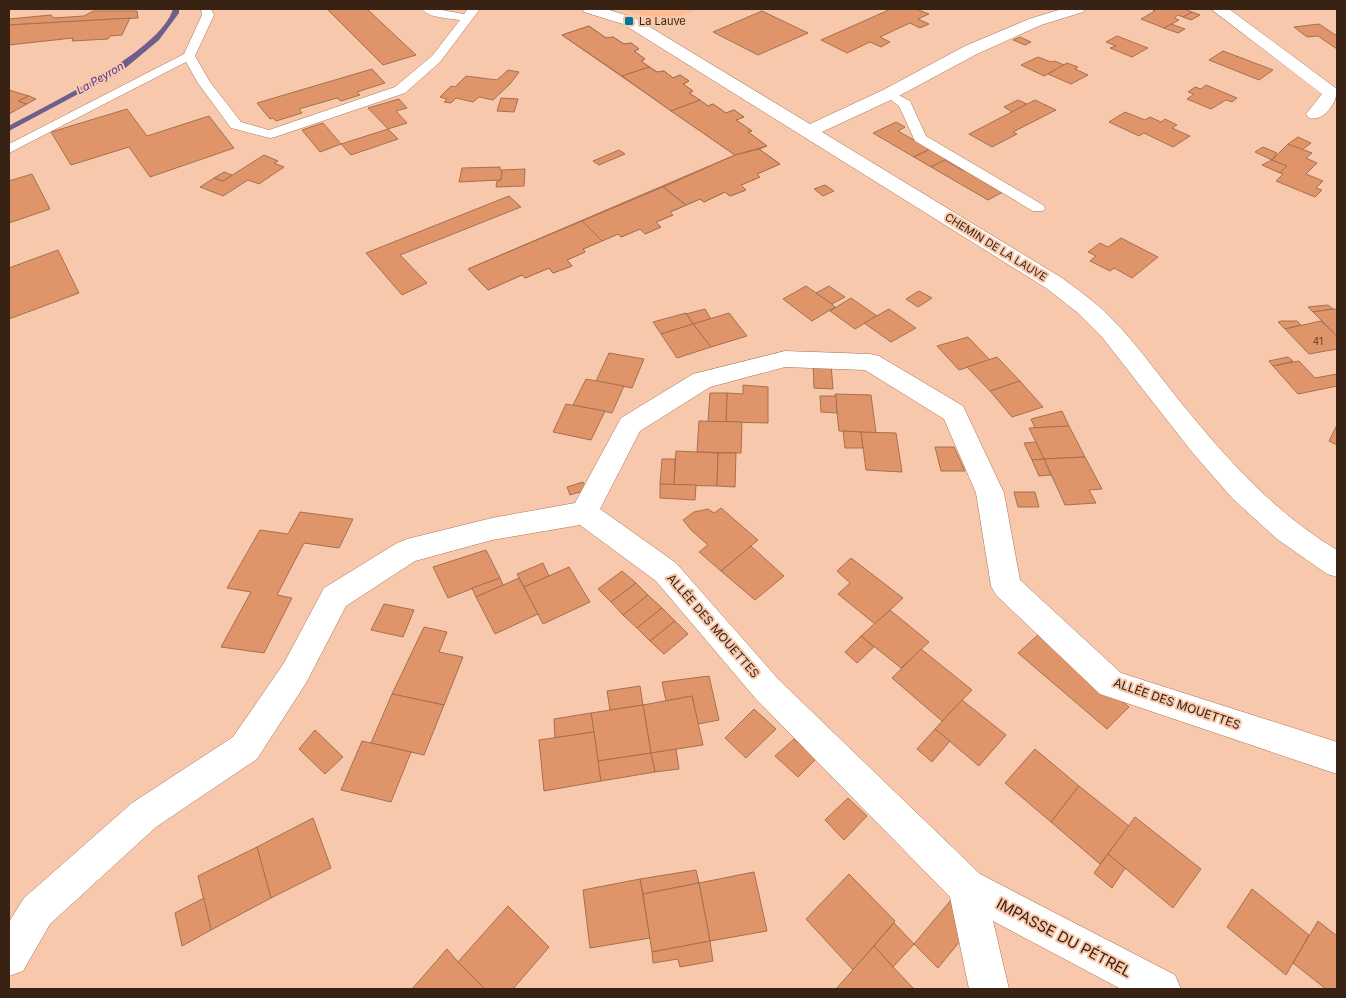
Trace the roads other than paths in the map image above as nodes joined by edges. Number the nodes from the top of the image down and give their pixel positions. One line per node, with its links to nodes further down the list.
1 (206, 9): 7 (lane)
2 (427, 9): 6 (lane)
3 (590, 9): 10 (street, CHEMIN DE LA LAUVE)
4 (1077, 9): 8 (street)
5 (1220, 9): 9 (street)
6 (470, 13): 7 (lane)
7 (189, 56): 11 (lane)
8 (888, 94): 10 (street); 12 (lane)
9 (1315, 114)
10 (810, 131): 14 (street, CHEMIN DE LA LAUVE)
11 (9, 150)
12 (1038, 208)
13 (584, 513): 15 (street, ALLÉE DES MOUETTES); 16 (street, ALLÉE DES MOUETTES); 17 (street)
14 (1337, 565)
15 (1337, 758)
16 (967, 887): 18 (street); 19 (street, IMPASSE DU PÉTREL)
17 (9, 957)
18 (989, 989)
19 (1161, 989)

